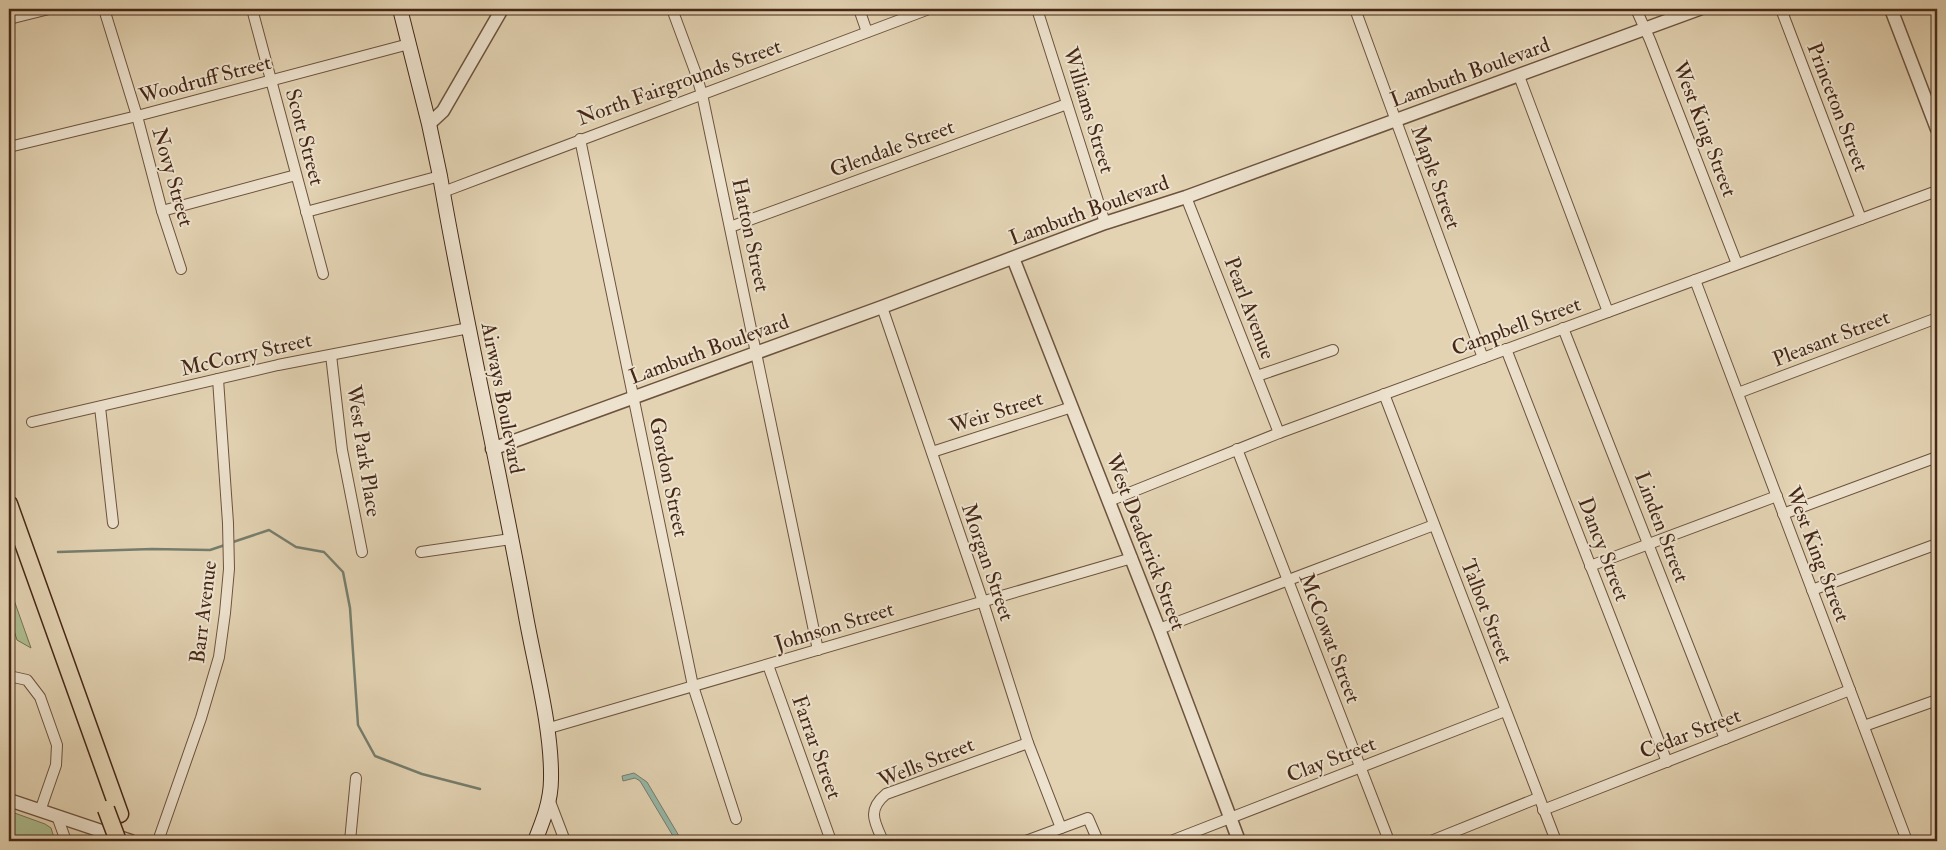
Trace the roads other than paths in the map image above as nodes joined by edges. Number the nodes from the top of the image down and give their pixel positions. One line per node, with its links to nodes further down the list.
1 (49, 9): 15 (street)
2 (104, 9): 23 (street, Novy Street)
3 (252, 9): 20 (street, Scott Street)
4 (400, 9): 18 (main road, Airways Boulevard)
5 (502, 9): 25 (street)
6 (672, 9): 21 (street, Hatton Street)
7 (859, 9): 17 (street)
8 (929, 9): 17 (street, North Fairgrounds Street)
9 (1037, 9): 22 (street, Williams Street)
10 (1355, 9): 24 (street, Maple Street)
11 (1636, 9): 16 (street, West King Street)
12 (1699, 9): 16 (street, Lambuth Boulevard)
13 (1781, 9): 36 (street, Princeton Street)
14 (1891, 9): 26 (street)
15 (9, 19)
16 (1644, 29): 19 (street, Lambuth Boulevard); 40 (street, West King Street)
17 (867, 32): 21 (street, North Fairgrounds Street)
18 (409, 44): 20 (street, Woodruff Street); 25 (main road, Airways Boulevard)
19 (1520, 76): 24 (street, Lambuth Boulevard); 45 (street)
20 (271, 81): 23 (street, Woodruff Street); 29 (street, Scott Street)
21 (702, 94): 27 (street, North Fairgrounds Street); 38 (street, Hatton Street)
22 (1067, 104): 37 (street, Williams Street); 38 (street, Glendale Street)
23 (137, 116): 28 (street, Woodruff Street); 34 (street, Novy Street)
24 (1395, 120): 33 (street, Lambuth Boulevard); 53 (street, Maple Street)
25 (429, 124): 30 (main road, Airways Boulevard)
26 (1937, 129)
27 (580, 139): 32 (street, North Fairgrounds Street); 58 (street, Gordon Street)
28 (9, 147)
29 (296, 175): 34 (street); 35 (street, Scott Street)
30 (440, 176): 32 (main road, Airways Boulevard); 35 (street)
31 (1937, 190): 36 (street, Campbell Street)
32 (443, 192): 47 (main road, Airways Boulevard)
33 (1186, 197): 37 (street, Lambuth Boulevard); 54 (street, Pearl Avenue)
34 (162, 211): 41 (street, Novy Street)
35 (306, 212): 42 (street, Scott Street)
36 (1861, 219): 40 (street, Campbell Street)
37 (1105, 223): 39 (street, Lambuth Boulevard)
38 (730, 227): 51 (street, Hatton Street)
39 (1013, 258): 44 (street, Lambuth Boulevard); 59 (street, West Deaderick Street)
40 (1737, 264): 43 (street, Campbell Street)
41 (181, 269)
42 (323, 274)
43 (1694, 280): 45 (street, Campbell Street); 56 (street, West King Street)
44 (882, 307): 51 (street, Lambuth Boulevard); 65 (street, Morgan Street)
45 (1608, 312): 48 (street, Campbell Street)
46 (1937, 318): 56 (street, Pleasant Street)
47 (469, 328): 52 (street, McCorry Street); 63 (main road, Airways Boulevard)
48 (1563, 328): 49 (street, Campbell Street); 75 (street, Linden Street)
49 (1506, 349): 53 (street, Campbell Street); 80 (street, Dancy Street)
50 (1334, 350): 54 (street)
51 (758, 353): 58 (street, Lambuth Boulevard); 85 (street, Hatton Street)
52 (330, 355): 55 (street, McCorry Street); 77 (street, West Park Place)
53 (1483, 358): 57 (street, Campbell Street)
54 (1257, 376): 62 (street, Pearl Avenue)
55 (218, 379): 60 (street, McCorry Street); 112 (street, Barr Avenue)
56 (1738, 393): 67 (street, West King Street)
57 (1384, 394): 62 (street, Campbell Street); 72 (street, Talbot Street)
58 (634, 398): 63 (street, Lambuth Boulevard); 88 (street, Gordon Street)
59 (1072, 407): 65 (street, Weir Street); 68 (street, West Deaderick Street)
60 (100, 408): 61 (street, McCorry Street); 71 (street)
61 (32, 422)
62 (1279, 433): 64 (street, Campbell Street)
63 (492, 449): 74 (main road, Airways Boulevard)
64 (1237, 449): 68 (street, Campbell Street); 81 (street, McCowat Street)
65 (932, 452): 83 (street, Morgan Street)
66 (1937, 457): 70 (street)
67 (1777, 496): 70 (street, West King Street); 75 (street)
68 (1109, 501): 79 (street, West Deaderick Street)
69 (9, 504): 104 (highway)
70 (1783, 514): 82 (street, West King Street)
71 (113, 523)
72 (1434, 526): 81 (street); 91 (street, Talbot Street)
73 (9, 536): 104 (highway)
74 (511, 539): 78 (street); 93 (main road, Airways Boulevard)
75 (1648, 544): 80 (street); 94 (street, Linden Street)
76 (1937, 544): 82 (street)
77 (362, 552)
78 (421, 552)
79 (1132, 558): 83 (street, Johnson Street); 84 (street, West Deaderick Street)
80 (1590, 566): 96 (street, Dancy Street)
81 (1288, 580): 84 (street); 97 (street, McCowat Street)
82 (1812, 590): 89 (street, West King Street)
83 (982, 602): 85 (street, Johnson Street); 95 (street, Morgan Street)
84 (1159, 629): 106 (street, West Deaderick Street)
85 (818, 650): 86 (street, Johnson Street)
86 (768, 665): 88 (street, Johnson Street); 116 (street, Farrar Street)
87 (9, 676): 103 (street)
88 (693, 686): 93 (street, Johnson Street); 107 (street, Gordon Street)
89 (1850, 690): 92 (street, West King Street); 94 (street, Cedar Street)
90 (1937, 700): 92 (street)
91 (1505, 712): 97 (street, Clay Street); 100 (street, Talbot Street)
92 (1864, 726): 125 (street, West King Street)
93 (546, 729): 99 (main road, Airways Boulevard)
94 (1725, 740): 96 (street, Cedar Street)
95 (1028, 743): 108 (street, Morgan Street); 117 (street, Wells Street)
96 (1667, 762): 102 (street, Cedar Street)
97 (1360, 768): 106 (street, Clay Street); 122 (street, McCowat Street)
98 (356, 778): 113 (street)
99 (549, 798): 114 (main road, Airways Boulevard); 115 (street)
100 (1538, 798): 102 (street, Talbot Street); 123 (street)
101 (9, 800): 103 (street)
102 (1543, 810): 124 (street, Talbot Street)
103 (40, 811): 105 (street)
104 (113, 811): 110 (highway, bridge); 111 (highway)
105 (57, 816): 109 (street); 111 (street)
106 (1229, 818): 120 (street, Clay Street); 121 (street, West Deaderick Street)
107 (736, 819)
108 (1061, 828): 118 (street); 119 (street)
109 (66, 841)
110 (118, 841)
111 (130, 841)
112 (158, 841)
113 (350, 841)
114 (535, 841)
115 (565, 841)
116 (831, 841)
117 (883, 841)
118 (1026, 841)
119 (1098, 841)
120 (1171, 841)
121 (1239, 841)
122 (1389, 841)
123 (1431, 841)
124 (1556, 841)
125 (1907, 841)

